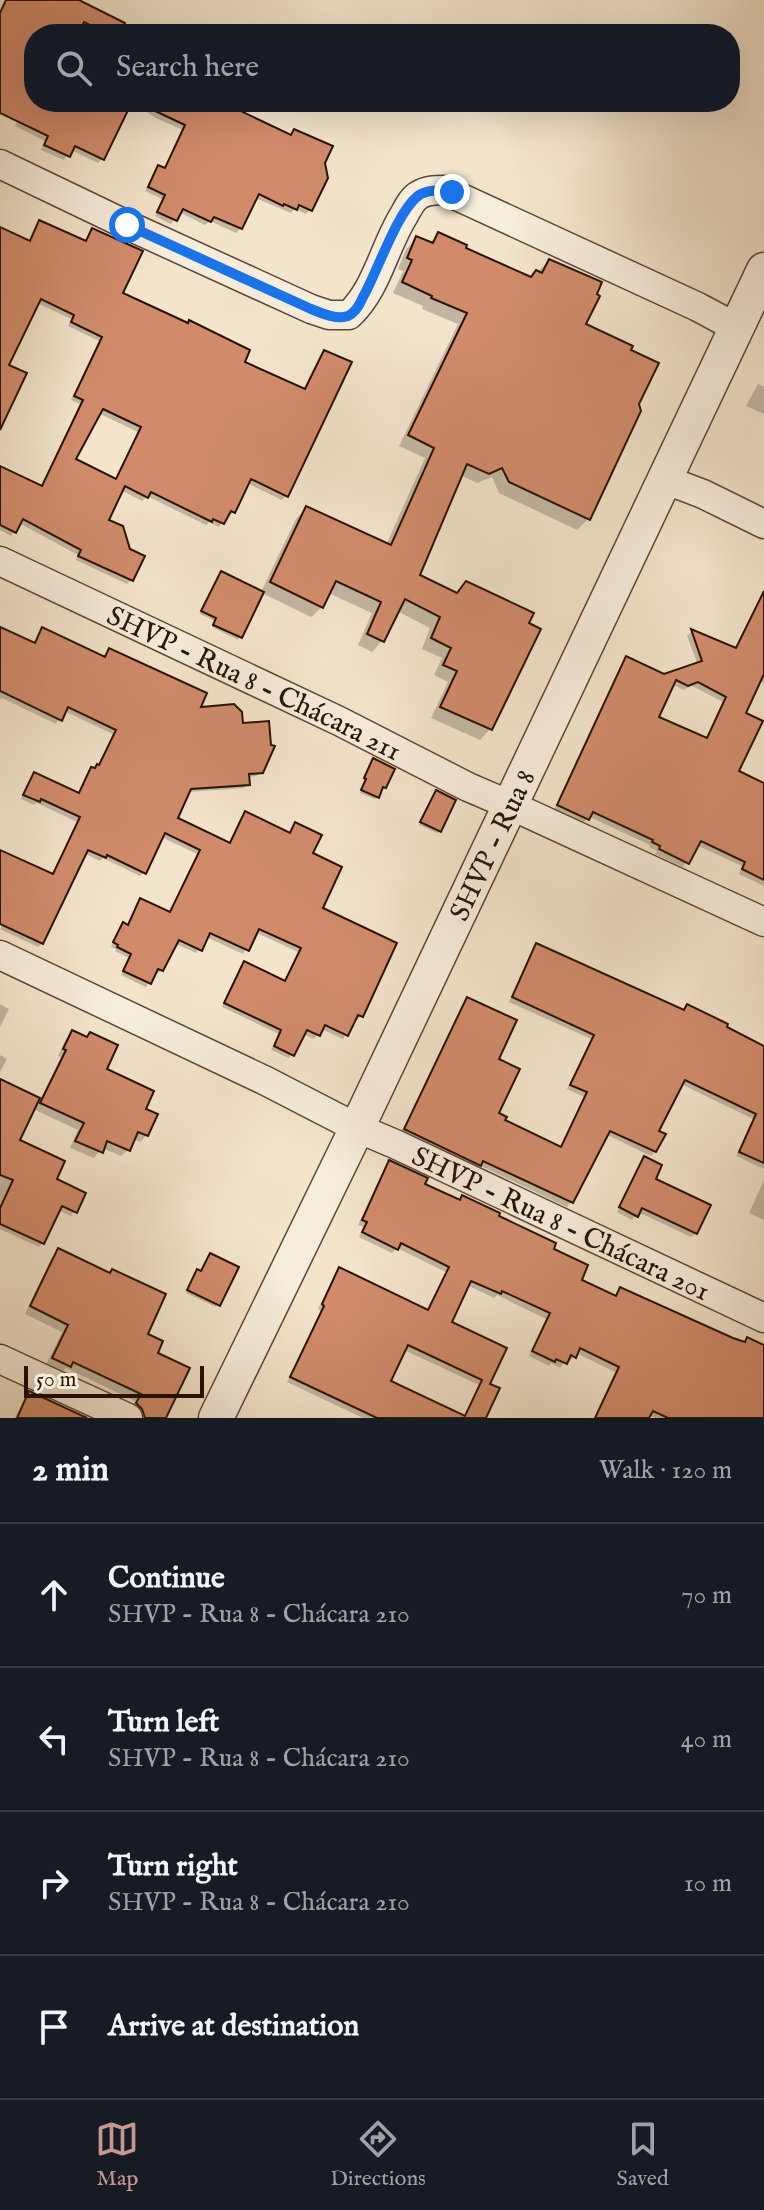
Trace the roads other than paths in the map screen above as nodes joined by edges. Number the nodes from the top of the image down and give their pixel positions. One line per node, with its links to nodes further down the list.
1 (0, 164): 3 (street)
2 (764, 270): 3 (street, SHVP - Rua 8)
3 (737, 328): 4 (street, SHVP - Rua 8)
4 (666, 480): 5 (street); 7 (street, SHVP - Rua 8)
5 (764, 524)
6 (0, 561): 7 (street, SHVP - Rua 8 - Chácara 211)
7 (510, 805): 8 (street, SHVP - Rua 8 - Chácara 211); 10 (street, SHVP - Rua 8)
8 (764, 922)
9 (0, 955): 10 (street, SHVP - Rua 8 - Chácara 201)
10 (357, 1128): 11 (street, SHVP - Rua 8 - Chácara 201); 14 (street, SHVP - Rua 8)
11 (764, 1318)
12 (0, 1359): 13 (street)
13 (128, 1418)
14 (216, 1418)

